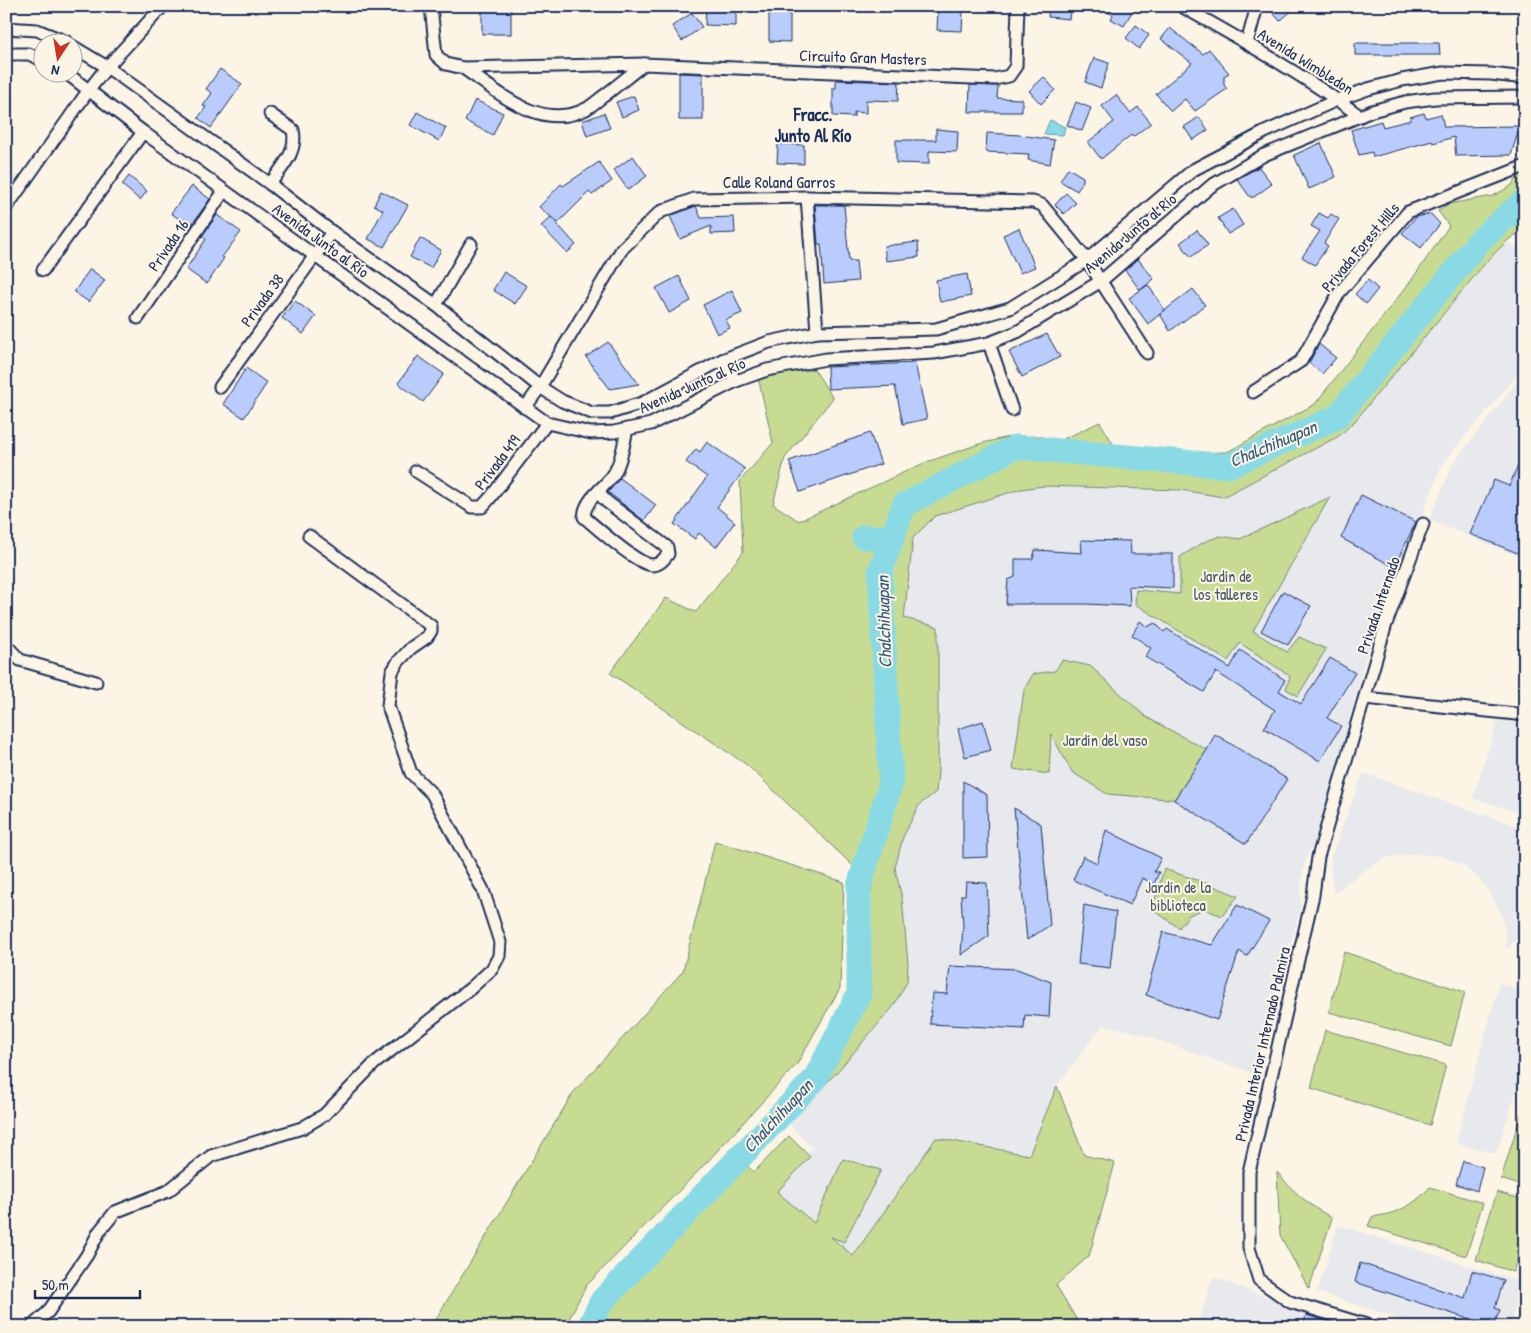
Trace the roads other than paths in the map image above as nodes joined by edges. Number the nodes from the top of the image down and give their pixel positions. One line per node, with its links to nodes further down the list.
1 (163, 6): 13 (street)
2 (431, 6): 14 (street, Circuito Gran Masters)
3 (1018, 6): 12 (street, Circuito Gran Masters)
4 (1181, 6): 8 (street, Avenida Wimbledon)
5 (1257, 6): 8 (street)
6 (6, 28): 7 (street)
7 (42, 32)
8 (1247, 43): 20 (street, Avenida Wimbledon)
9 (82, 52): 13 (street, Avenida Junto al Río)
10 (6, 54): 11 (street)
11 (32, 55)
12 (644, 64): 14 (street, Circuito Gran Masters); 14 (street, Circuito Gran Masters)
13 (107, 67): 18 (street); 26 (street, Avenida Junto al Río)
14 (463, 68)
15 (1525, 78): 16 (street, Avenida Junto al Río)
16 (1402, 80): 20 (street, Avenida Junto al Río); 21 (street)
17 (77, 82): 18 (street, Avenida Junto al Río)
18 (88, 91): 24 (street, Avenida Junto al Río); 29 (street)
19 (1525, 97): 21 (street, Avenida Junto al Río)
20 (1337, 100): 23 (street, Avenida Wimbledon); 33 (street, Avenida Junto al Río)
21 (1405, 102): 23 (street, Avenida Junto al Río)
22 (270, 114): 26 (street)
23 (1360, 116): 35 (street, Avenida Junto al Río)
24 (143, 132): 27 (street, Avenida Junto al Río); 34 (street)
25 (1525, 166): 45 (street, Privada Forest Hills)
26 (270, 184): 30 (street, Avenida Junto al Río)
27 (224, 191): 32 (street, Avenida Junto al Río); 37 (street, Privada 16)
28 (807, 197): 33 (street, Calle Roland Garros); 38 (street); 44 (street, Calle Roland Garros)
29 (6, 208)
30 (332, 232): 32 (street, Privada 38); 36 (street, Avenida Junto al Río)
31 (471, 244): 36 (street)
32 (314, 255): 43 (street, Privada 38); 46 (street, Avenida Junto al Río)
33 (1087, 260): 35 (street, Calle Roland Garros); 38 (street, Avenida Junto al Río)
34 (43, 270)
35 (1102, 281): 39 (street, Avenida Junto al Río); 40 (street, Calle Roland Garros)
36 (436, 306): 44 (street, Avenida Junto al Río)
37 (138, 318)
38 (817, 332): 41 (street, Avenida Junto al Río)
39 (989, 343): 42 (street, Avenida Junto al Río); 47 (street)
40 (1148, 353)
41 (722, 360): 42 (street); 44 (street, Avenida Junto al Río)
42 (736, 381): 49 (street, Avenida Junto al Río)
43 (220, 387)
44 (540, 387): 46 (street, Calle Roland Garros)
45 (1253, 392)
46 (524, 408): 48 (street, Avenida Junto al Río)
47 (1012, 410)
48 (547, 423): 49 (street, Avenida Junto al Río); 50 (street, Privada 419)
49 (627, 429): 51 (street)
50 (416, 471)
51 (600, 489): 51 (street)
52 (1423, 524): 56 (street, Privada Internado)
53 (309, 536): 58 (street)
54 (6, 645): 55 (street)
55 (96, 682)
56 (1365, 698): 57 (street); 59 (street, Privada Interior Internado Palmira)
57 (1525, 715)
58 (31, 1327)
59 (1373, 1327)

